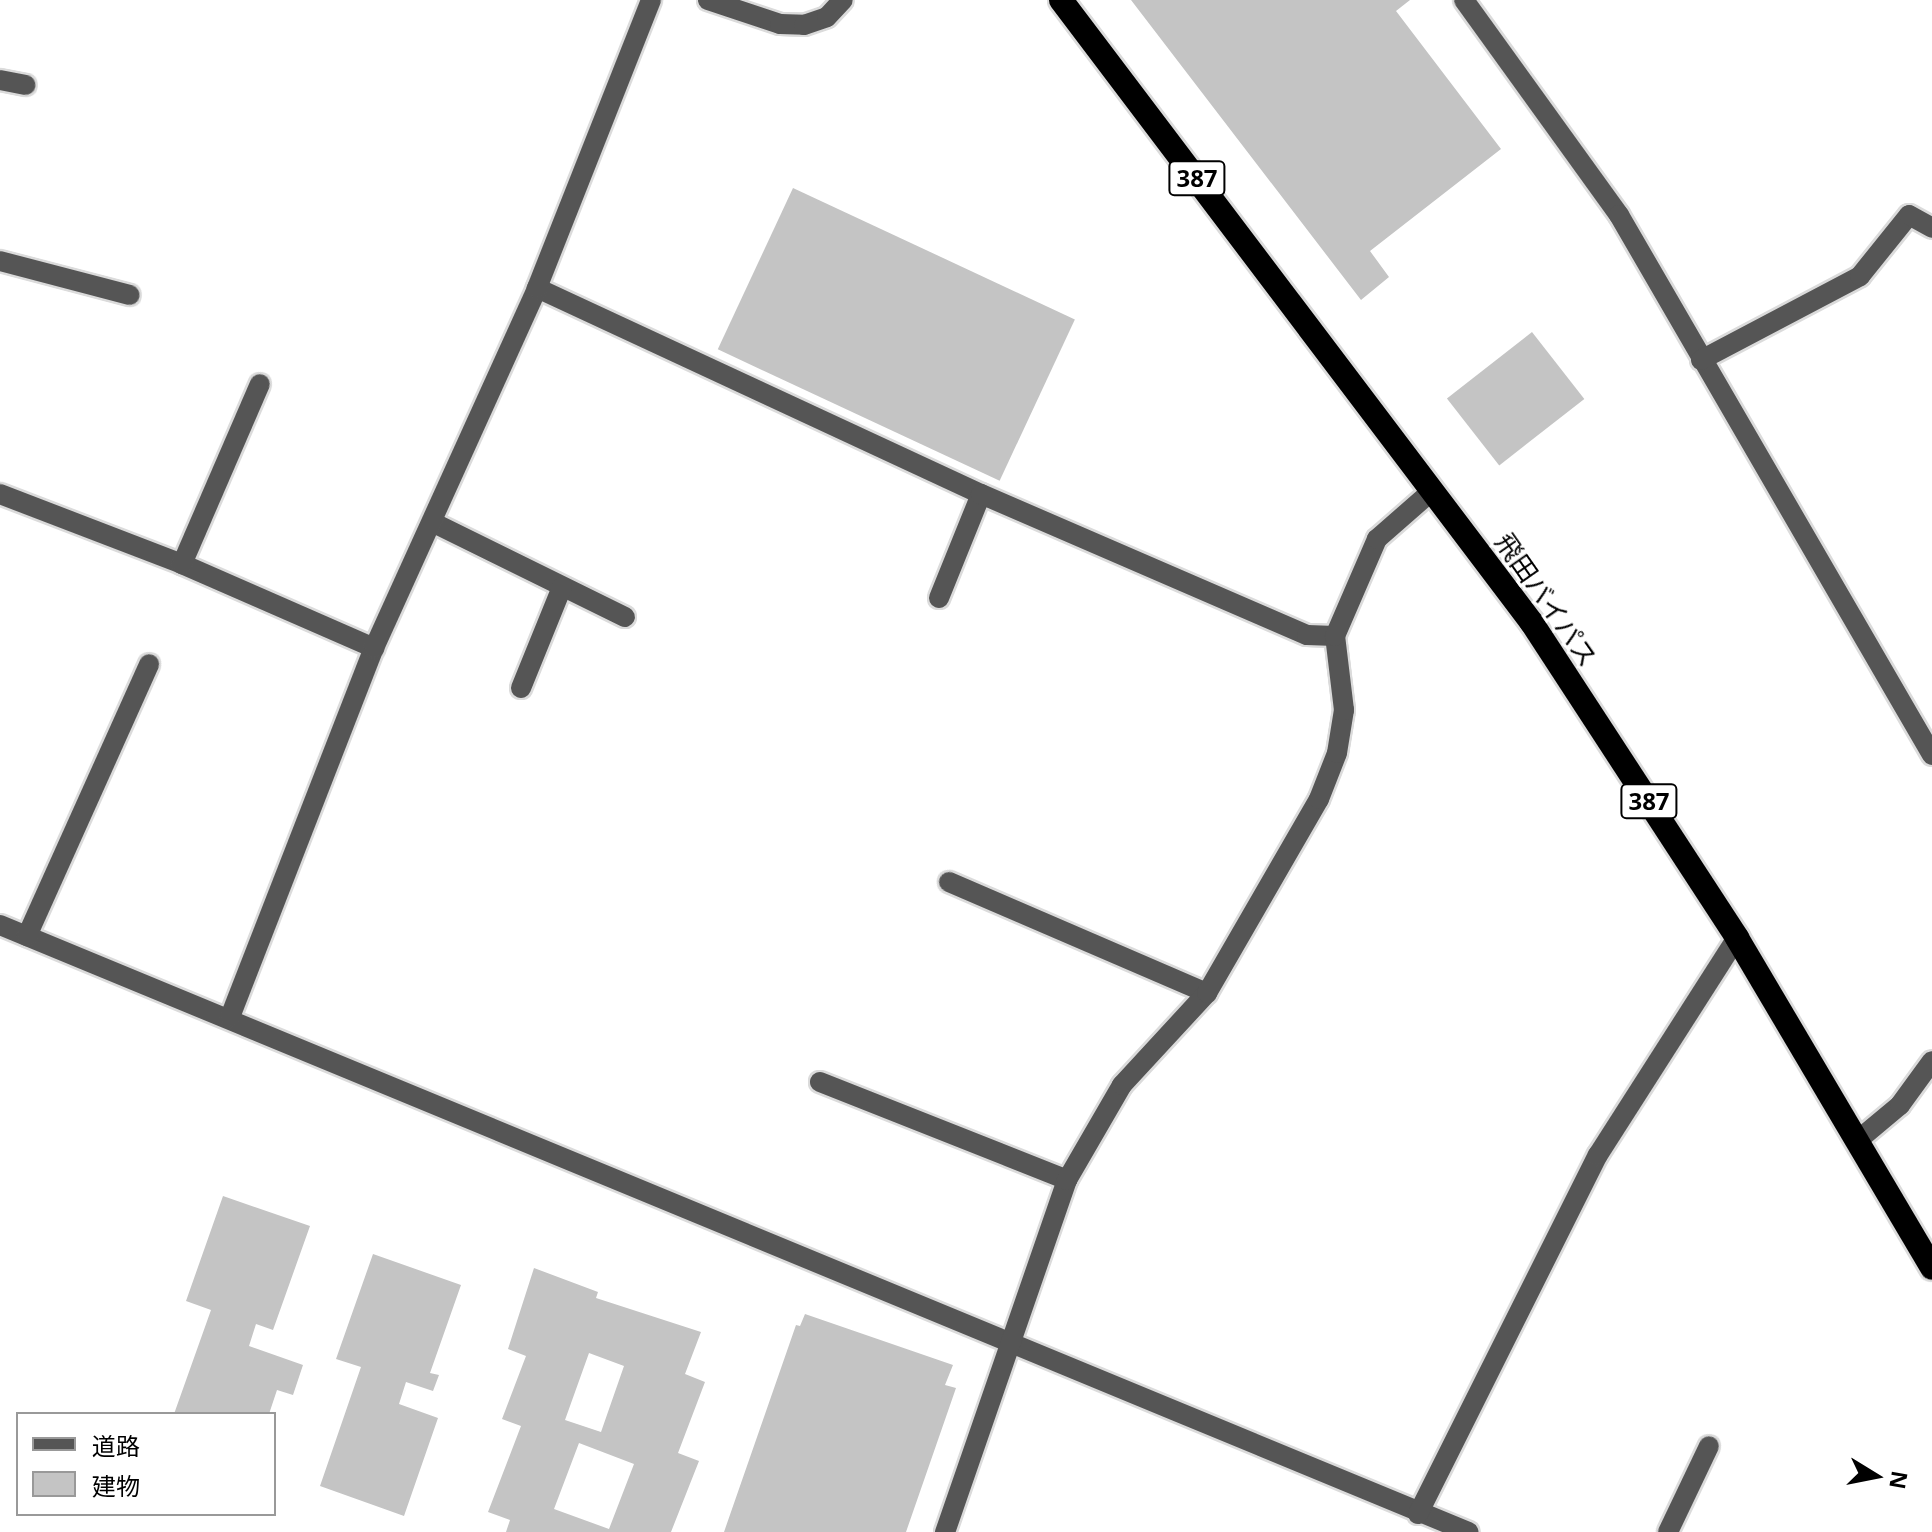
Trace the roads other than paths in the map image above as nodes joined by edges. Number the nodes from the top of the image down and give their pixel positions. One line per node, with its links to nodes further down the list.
1 (651, 0): 10 (street)
2 (708, 0): 3 (street)
3 (843, 0)
4 (1061, 0): 14 (highway, 飛田バイパス / 387)
5 (1464, 0): 12 (street)
6 (0, 80): 7 (street)
7 (26, 85)
8 (1932, 228): 12 (street)
9 (0, 261): 11 (street)
10 (537, 288): 16 (street); 17 (street)
11 (130, 295)
12 (1701, 360): 26 (street)
13 (260, 384): 18 (street)
14 (1433, 490): 22 (street); 30 (highway, 飛田バイパス / 387)
15 (0, 494): 18 (street)
16 (981, 494): 20 (street); 22 (street)
17 (432, 522): 19 (street); 23 (street)
18 (182, 564): 23 (street)
19 (562, 587): 21 (street); 25 (street)
20 (939, 598)
21 (625, 617)
22 (1335, 636): 31 (street)
23 (374, 648): 32 (street)
24 (149, 664): 29 (street)
25 (521, 688)
26 (1932, 755)
27 (949, 882): 31 (street)
28 (0, 925): 29 (street)
29 (27, 936): 32 (street)
30 (1737, 938): 35 (highway, 飛田バイパス / 387); 40 (street)
31 (1207, 993): 36 (street)
32 (230, 1017): 38 (street)
33 (1932, 1061): 35 (street)
34 (820, 1082): 36 (street)
35 (1857, 1141): 37 (highway, 飛田バイパス / 387)
36 (1067, 1180): 38 (street)
37 (1932, 1268)
38 (1009, 1346): 40 (street); 41 (street)
39 (1709, 1446): 43 (street)
40 (1418, 1514): 42 (street)
41 (945, 1532)
42 (1468, 1532)
43 (1668, 1532)

